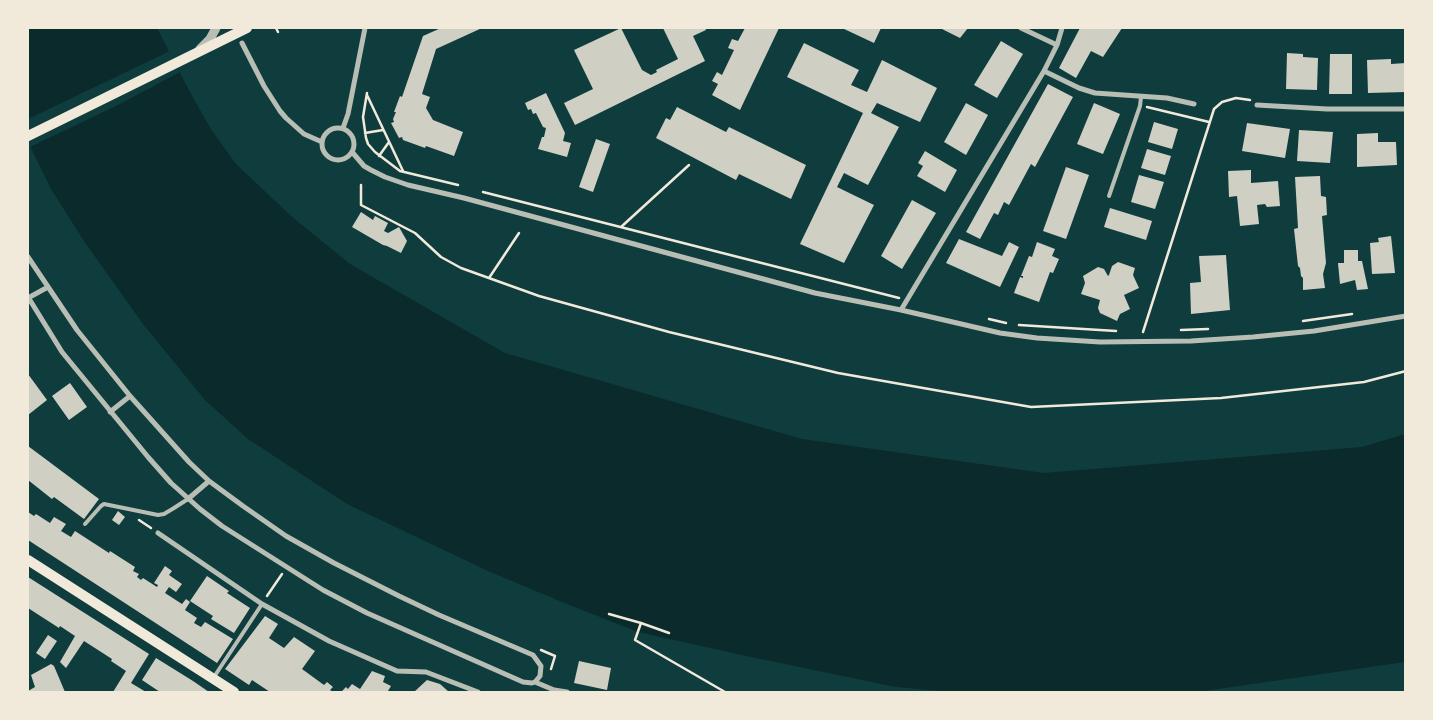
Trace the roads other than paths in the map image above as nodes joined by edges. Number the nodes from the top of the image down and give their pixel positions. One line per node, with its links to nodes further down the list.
1 (216, 28): 8 (street)
2 (247, 28): 8 (main road)
3 (365, 28): 14 (street)
4 (1021, 28): 7 (street)
5 (1062, 28): 7 (street)
6 (242, 44): 16 (street)
7 (1057, 44): 9 (street)
8 (198, 52): 15 (main road)
9 (1044, 71): 10 (street); 22 (street)
10 (1141, 96): 11 (street); 18 (lane)
11 (1194, 104)
12 (1257, 105): 13 (street)
13 (1406, 108)
14 (343, 128): 16 (street); 17 (street)
15 (28, 136)
16 (322, 142): 17 (street)
17 (352, 152): 22 (street)
18 (1109, 196)
19 (28, 257): 20 (street)
20 (48, 287): 21 (street); 24 (street)
21 (28, 298): 25 (street)
22 (901, 310): 23 (street)
23 (1406, 316)
24 (130, 396): 25 (street); 26 (street)
25 (110, 412): 27 (street)
26 (209, 481): 27 (street); 33 (street)
27 (188, 498): 28 (lane); 33 (street)
28 (85, 524)
29 (158, 534): 31 (street)
30 (28, 560): 32 (main road)
31 (262, 604): 32 (lane); 35 (street)
32 (213, 679): 34 (main road)
33 (535, 682): 36 (street)
34 (234, 692)
35 (478, 692)
36 (567, 692)

